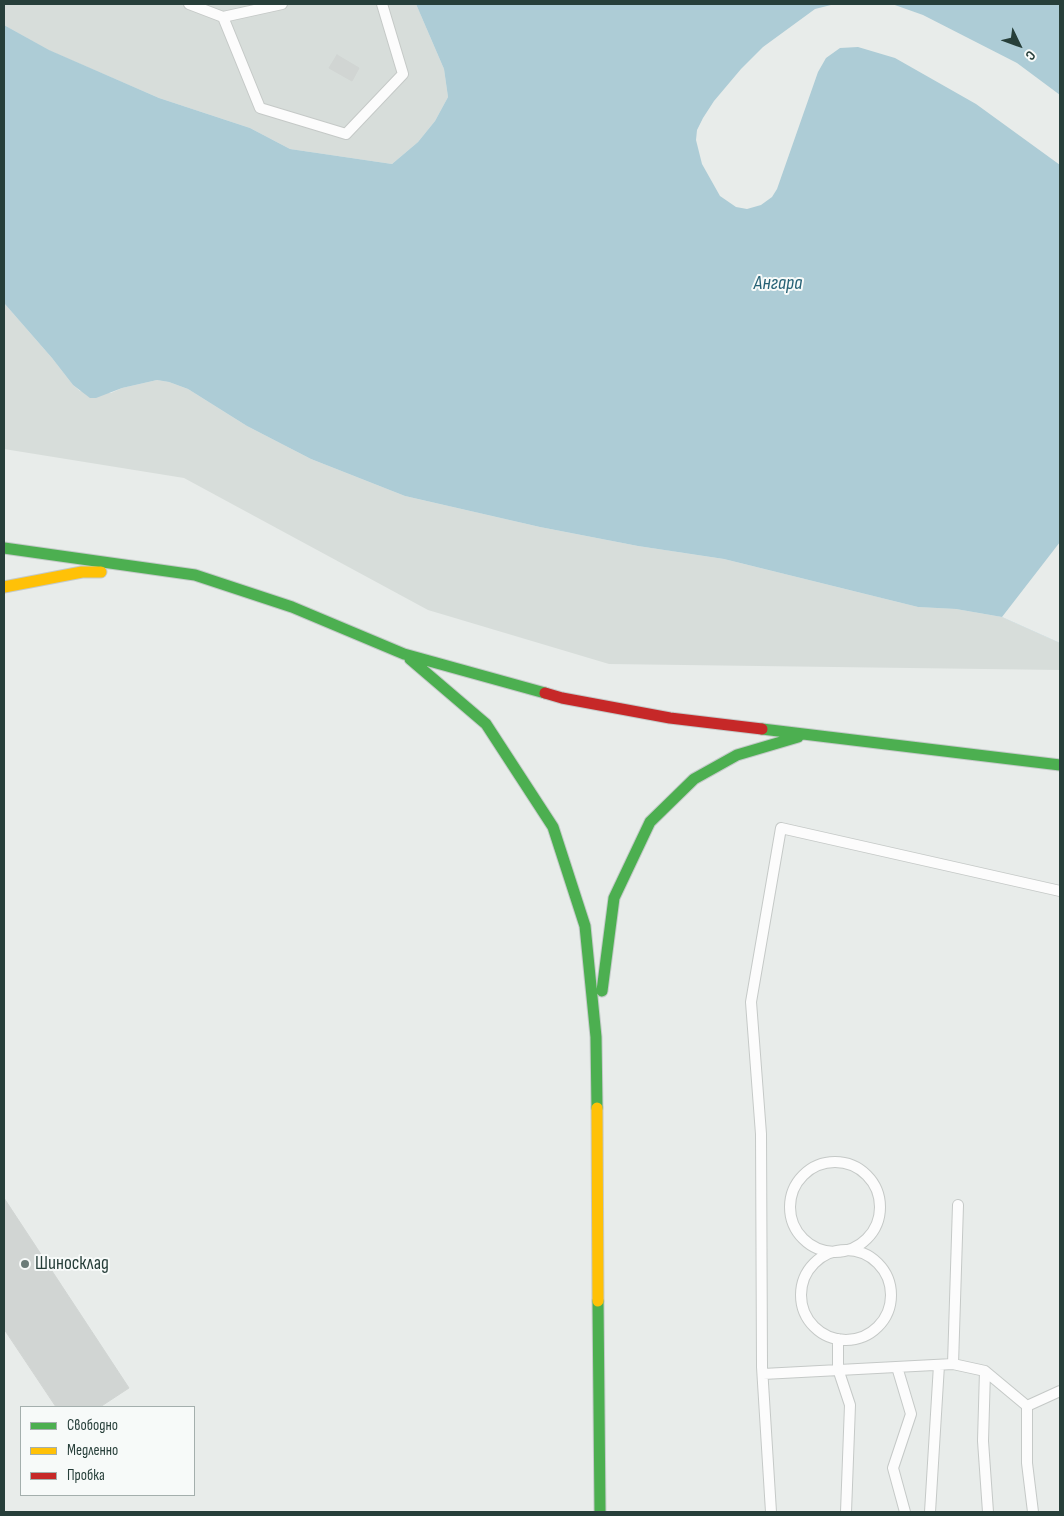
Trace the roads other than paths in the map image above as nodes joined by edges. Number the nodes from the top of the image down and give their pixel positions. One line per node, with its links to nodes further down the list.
1 (189, 4): 4 (lane)
2 (282, 4): 4 (lane)
3 (382, 4): 4 (lane)
4 (223, 17)
5 (4, 548): 6 (main road)
6 (195, 575): 7 (main road); 8 (main road)
7 (4, 587)
8 (404, 654): 9 (main road); 12 (main road)
9 (808, 734): 10 (main road); 12 (main road)
10 (1060, 765)
11 (1060, 891): 21 (lane)
12 (596, 1037): 24 (main road)
13 (958, 1205): 16 (lane)
14 (843, 1251): 14 (lane); 15 (lane); 15 (lane)
15 (838, 1339): 19 (lane)
16 (953, 1364): 17 (lane); 20 (lane)
17 (939, 1365): 18 (lane); 28 (lane)
18 (898, 1366): 19 (lane); 27 (lane)
19 (838, 1369): 21 (lane); 26 (lane)
20 (985, 1371): 23 (lane); 29 (lane)
21 (763, 1374): 25 (lane)
22 (1060, 1391): 23 (lane)
23 (1027, 1406): 30 (lane)
24 (600, 1512)
25 (771, 1512)
26 (846, 1512)
27 (905, 1512)
28 (930, 1512)
29 (988, 1512)
30 (1034, 1512)

